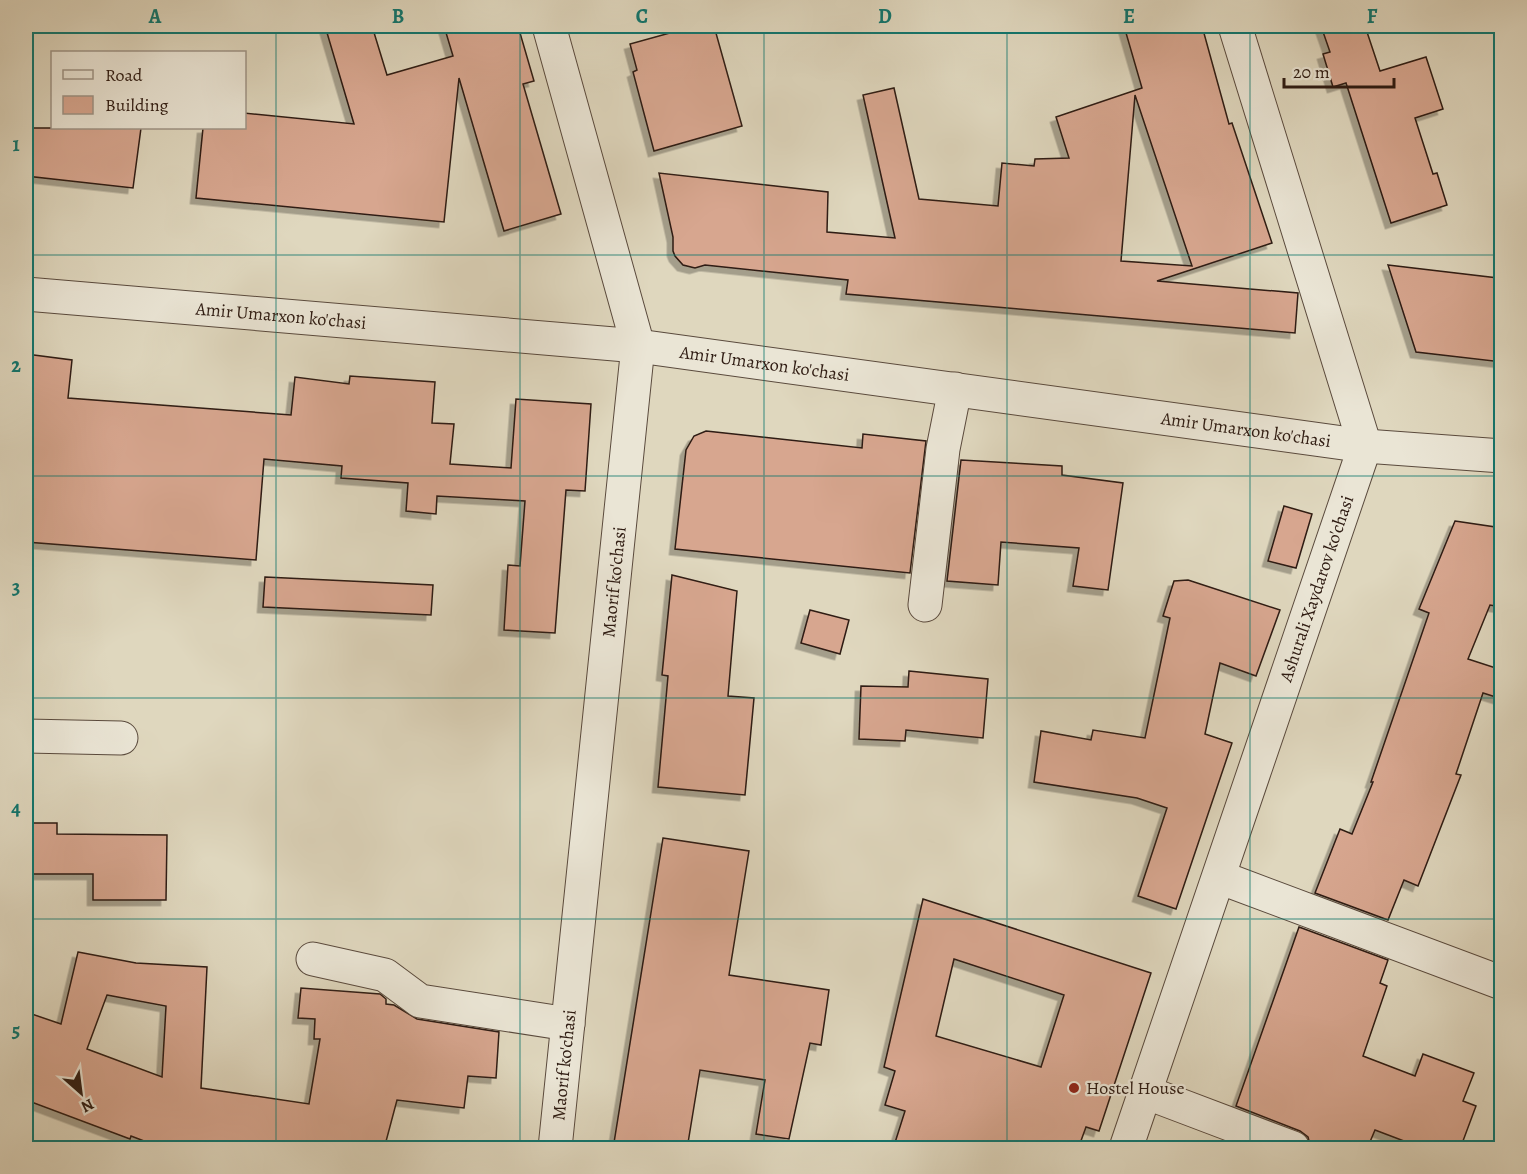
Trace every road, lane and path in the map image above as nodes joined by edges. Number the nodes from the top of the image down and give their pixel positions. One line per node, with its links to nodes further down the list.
1 (549, 26): 4 (street, Maorif ko'chasi)
2 (1235, 26): 6 (street)
3 (26, 294): 4 (street, Amir Umarxon ko'chasi)
4 (638, 346): 5 (street, Amir Umarxon ko'chasi); 14 (street, Maorif ko'chasi)
5 (955, 389): 6 (street, Amir Umarxon ko'chasi); 8 (street)
6 (1365, 446): 7 (street, Amir Umarxon ko'chasi); 11 (street, Ashurali Xaydarov ko'chasi)
7 (1502, 456)
8 (925, 605)
9 (26, 736): 10 (street)
10 (121, 738)
11 (1218, 877): 13 (street); 15 (street, Ashurali Xaydarov ko'chasi)
12 (313, 959): 14 (street)
13 (1502, 983)
14 (568, 1024): 16 (street, Maorif ko'chasi)
15 (1145, 1092): 17 (street, Ashurali Xaydarov ko'chasi); 18 (street)
16 (555, 1149)
17 (1126, 1149)
18 (1293, 1149)

